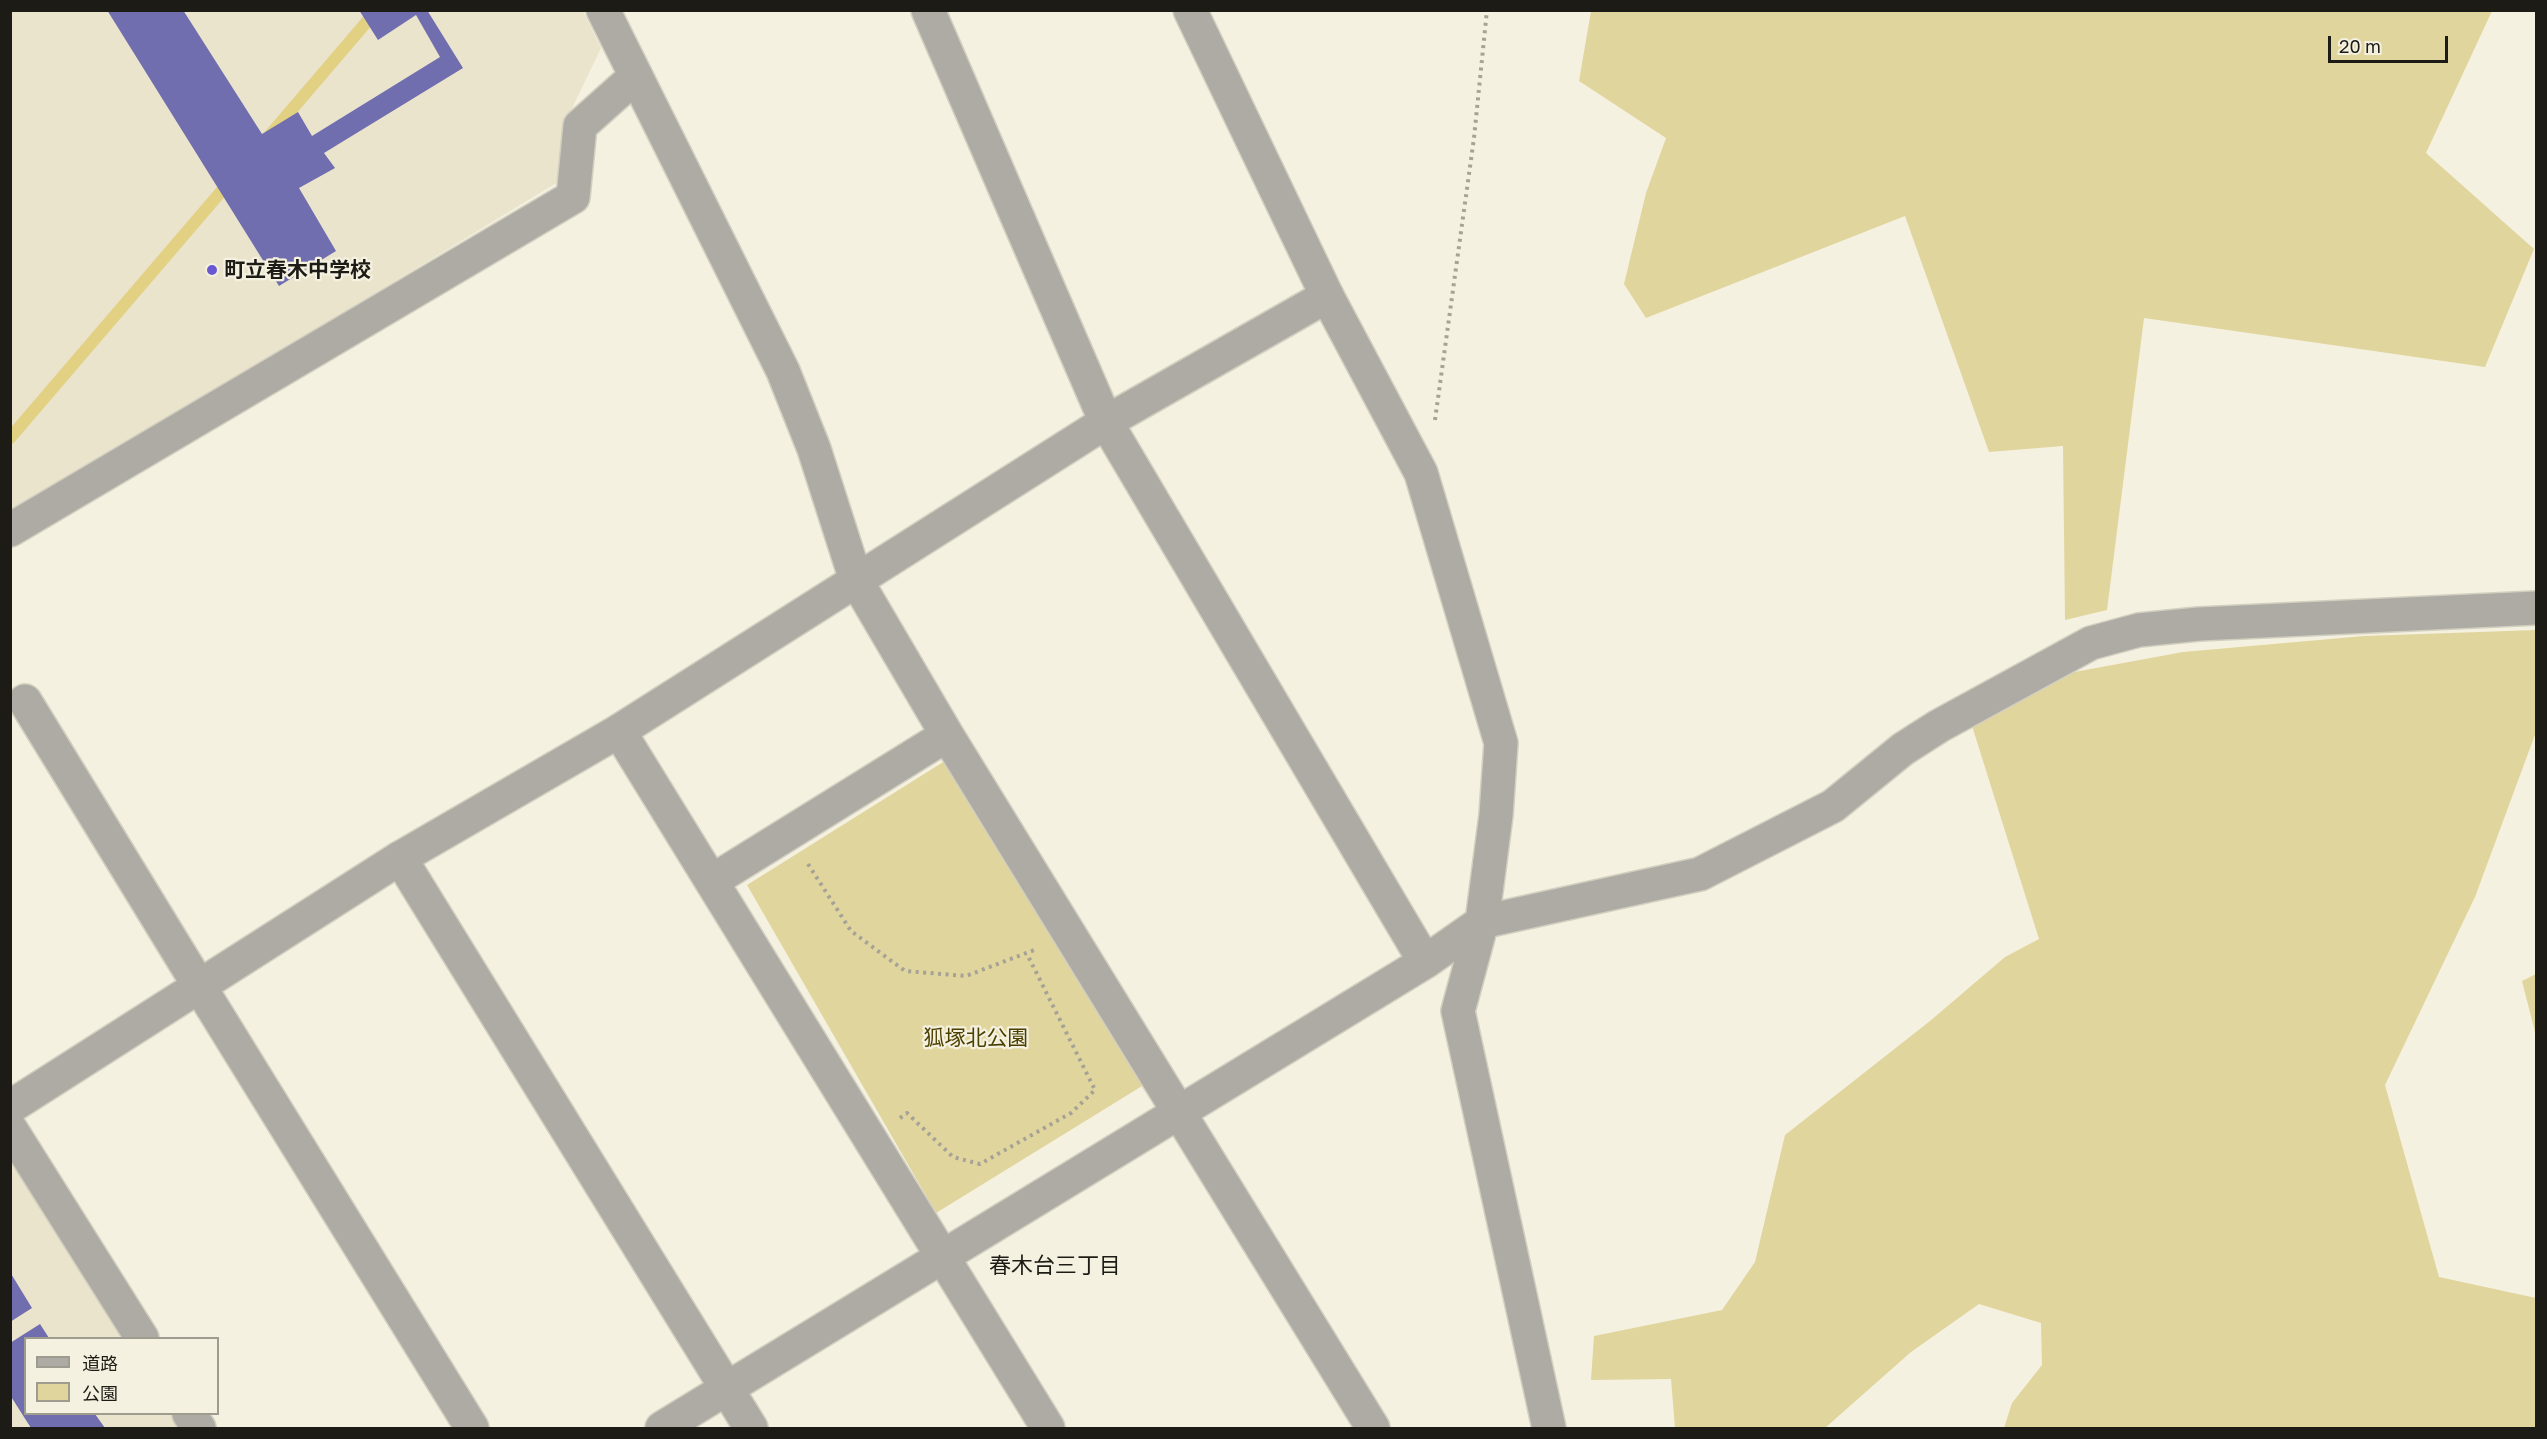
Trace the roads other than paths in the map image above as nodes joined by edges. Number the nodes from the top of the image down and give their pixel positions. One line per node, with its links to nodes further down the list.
1 (603, 10): 4 (street)
2 (928, 10): 6 (street)
3 (1190, 10): 5 (street)
4 (636, 76): 7 (street); 8 (street)
5 (1327, 296): 6 (street); 15 (street)
6 (1106, 422): 8 (street); 16 (street)
7 (10, 530)
8 (856, 580): 11 (street); 12 (street)
9 (2536, 608): 15 (street)
10 (25, 701): 17 (street)
11 (620, 731): 13 (street); 14 (street)
12 (947, 735): 14 (street); 19 (street)
13 (400, 858): 17 (street); 23 (street)
14 (711, 881): 21 (street)
15 (1482, 922): 16 (street); 31 (street)
16 (1425, 962): 19 (street)
17 (198, 984): 18 (street); 26 (street)
18 (10, 1107)
19 (1178, 1112): 21 (street); 30 (street)
20 (10, 1128): 22 (street)
21 (944, 1259): 23 (street); 29 (street)
22 (141, 1337)
23 (727, 1388): 27 (street); 28 (street)
24 (190, 1415): 25 (street)
25 (199, 1428)
26 (472, 1428)
27 (662, 1428)
28 (752, 1428)
29 (1048, 1428)
30 (1373, 1428)
31 (1549, 1428)

